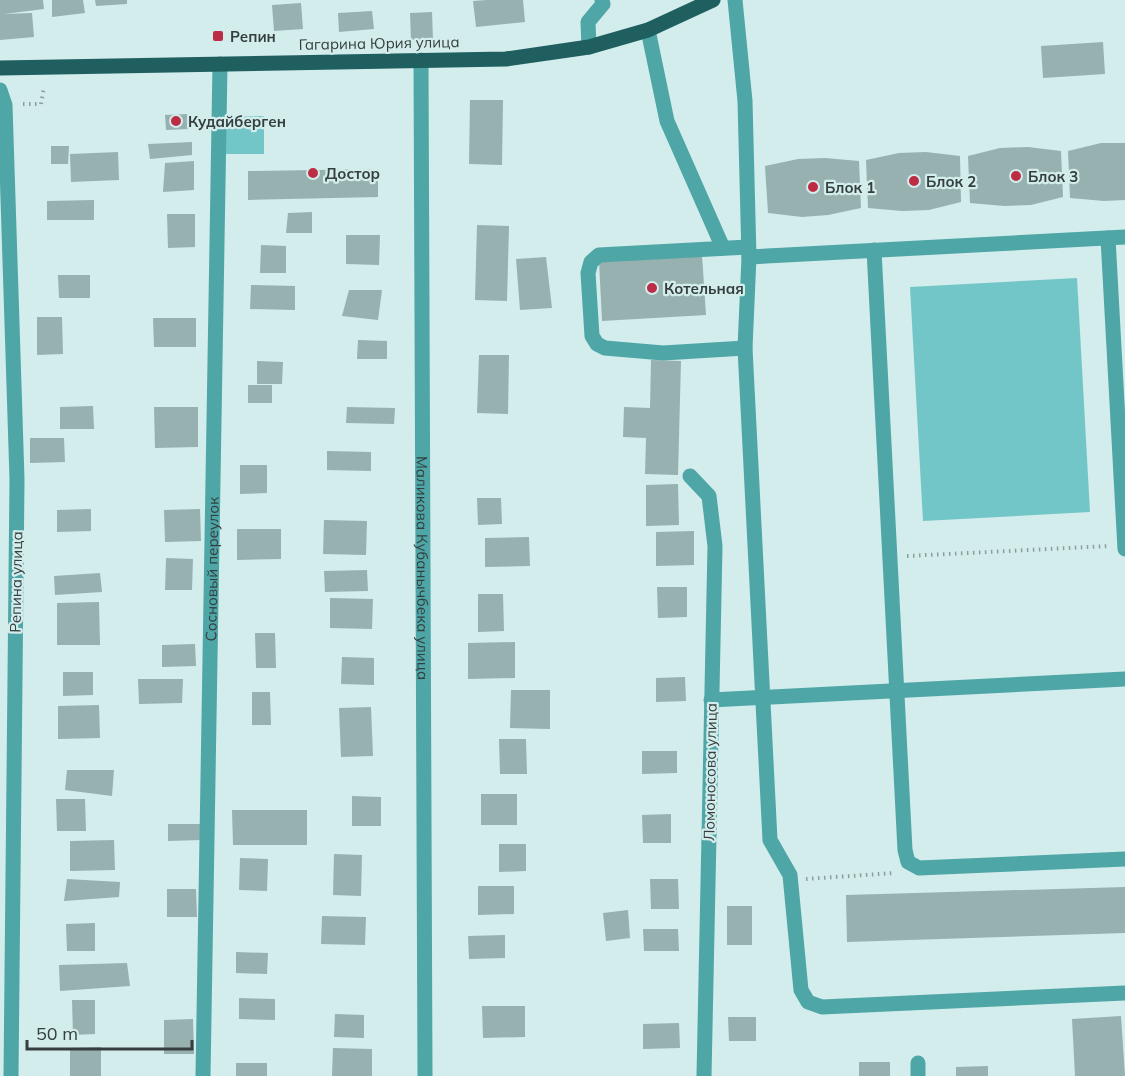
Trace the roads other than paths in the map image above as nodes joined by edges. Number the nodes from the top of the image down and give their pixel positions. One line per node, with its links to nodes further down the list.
1 (602, 0): 5 (street)
2 (713, 0): 4 (main road, Гагарина Юрия улица)
3 (735, 0): 14 (street)
4 (648, 30): 5 (main road, Гагарина Юрия улица); 12 (street)
5 (589, 47): 6 (main road, Гагарина Юрия улица)
6 (421, 60): 7 (main road, Гагарина Юрия улица); 26 (street, Маликова Кубанычбека улица)
7 (220, 64): 8 (main road, Гагарина Юрия улица); 25 (street, Сосновый переулок)
8 (0, 68)
9 (0, 90): 24 (street, Репина улица)
10 (1125, 237): 11 (street)
11 (1108, 238): 13 (street); 17 (street)
12 (723, 248): 14 (street); 15 (street)
13 (874, 250): 14 (street); 19 (street)
14 (748, 252): 15 (street)
15 (745, 348): 20 (street)
16 (690, 476): 21 (street, Ломоносова улица)
17 (1125, 547)
18 (1125, 679): 19 (street)
19 (896, 691): 20 (street); 22 (street)
20 (763, 698): 21 (street); 23 (street)
21 (711, 700): 27 (street, Ломоносова улица)
22 (1125, 859)
23 (1125, 993)
24 (11, 1076)
25 (203, 1076)
26 (425, 1076)
27 (704, 1076)

